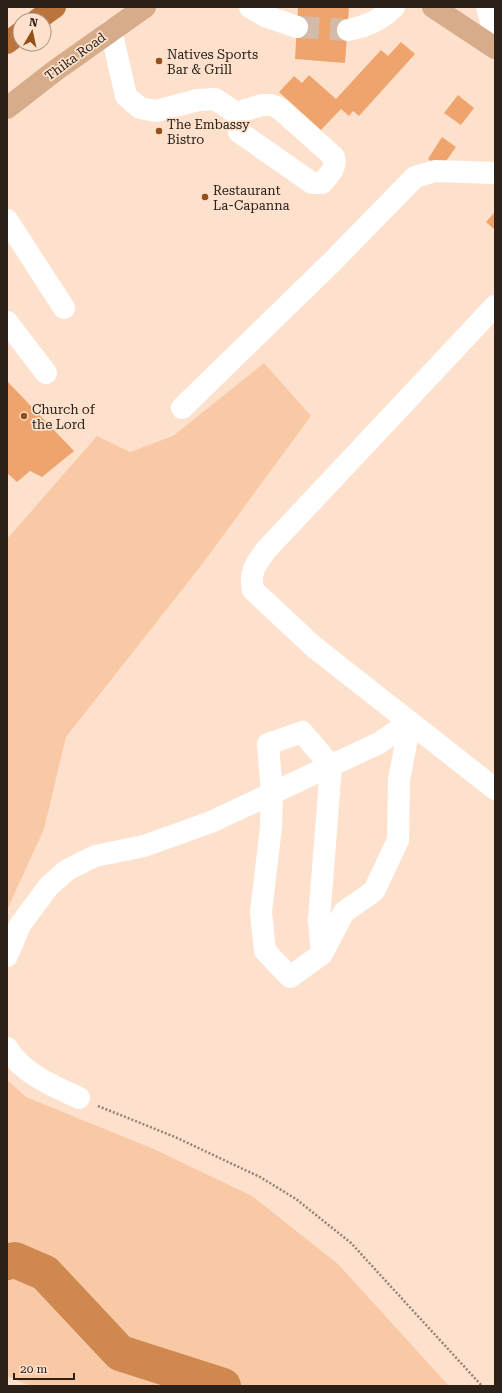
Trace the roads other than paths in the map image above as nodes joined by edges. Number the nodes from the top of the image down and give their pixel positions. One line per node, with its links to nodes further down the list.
1 (144, 7): 7 (main road, Thika Road)
2 (250, 7): 6 (street)
3 (394, 7): 8 (street)
4 (433, 7): 10 (main road)
5 (487, 7): 9 (street)
6 (297, 27)
7 (111, 30): 11 (main road, Thika Road); 12 (street)
8 (348, 30)
9 (495, 35)
10 (495, 48)
11 (7, 108)
12 (236, 113)
13 (495, 173): 19 (street)
14 (7, 220): 16 (street)
15 (495, 306): 20 (street)
16 (64, 308)
17 (7, 322): 18 (street)
18 (46, 373)
19 (182, 408)
20 (410, 722): 21 (street); 22 (street); 24 (street)
21 (330, 766): 23 (street); 23 (street); 24 (street)
22 (495, 789)
23 (272, 793): 24 (street); 25 (street)
24 (322, 954)
25 (7, 956)
26 (7, 1048): 27 (street)
27 (79, 1098)

